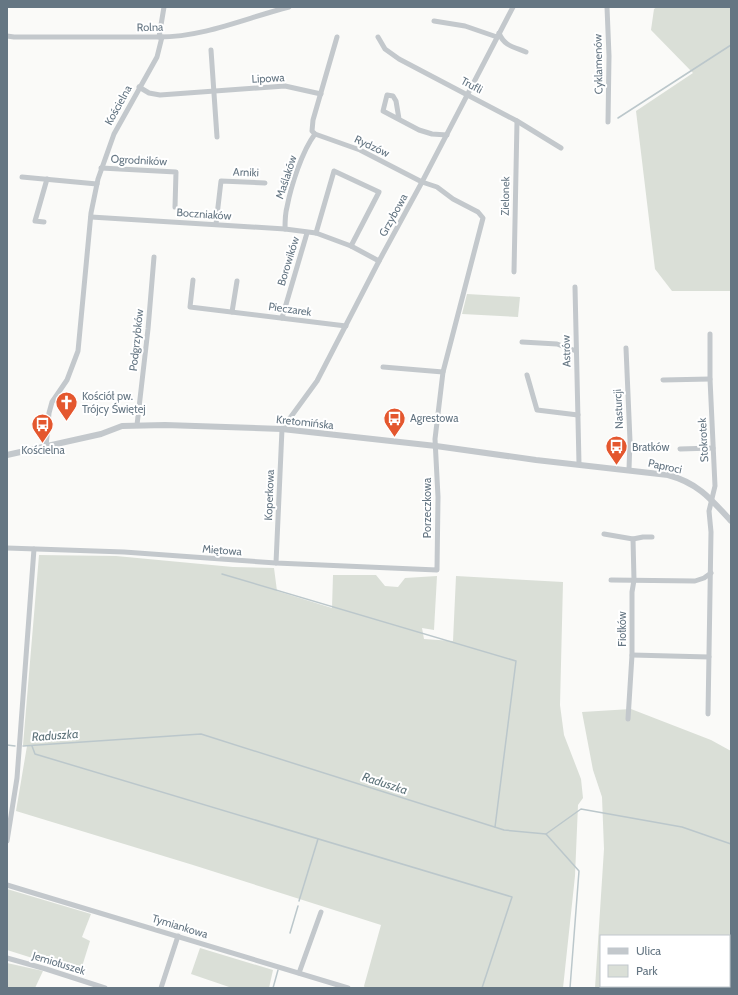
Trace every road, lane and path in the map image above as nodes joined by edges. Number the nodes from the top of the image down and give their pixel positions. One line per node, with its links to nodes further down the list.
1 (164, 7): 8 (street, Kościelna)
2 (289, 7): 8 (street, Rolna)
3 (513, 7): 6 (street, Grzybowa)
4 (607, 7): 21 (street, Cyklamenów)
5 (434, 21): 6 (street)
6 (498, 35): 11 (street); 12 (street, Grzybowa)
7 (7, 36): 8 (street, Rolna)
8 (160, 37): 15 (street, Kościelna)
9 (337, 37): 17 (street, Maślaków)
10 (378, 37): 18 (street, Trufli)
11 (506, 44): 12 (street); 14 (street)
12 (492, 46): 18 (street, Grzybowa)
13 (211, 50): 16 (street)
14 (526, 52)
15 (139, 87): 16 (street, Lipowa); 26 (street, Kościelna)
16 (215, 92): 17 (street, Lipowa); 24 (street)
17 (321, 94): 22 (street, Maślaków)
18 (468, 95): 20 (street, Trufli); 23 (street, Grzybowa)
19 (399, 119): 19 (street); 23 (street)
20 (516, 121): 25 (street, Trufli); 42 (street, Zielonek)
21 (608, 122)
22 (313, 133): 29 (street, Rydzów); 36 (street, Maślaków)
23 (447, 135): 29 (street, Grzybowa)
24 (217, 137)
25 (561, 148)
26 (101, 168): 31 (street, Kościelna); 32 (street, Ogrodników)
27 (22, 177): 28 (street)
28 (47, 179): 31 (street); 34 (street)
29 (422, 182): 41 (street, Grzybowa); 54 (street)
30 (265, 183): 35 (street, Arniki)
31 (97, 184): 33 (street, Kościelna)
32 (175, 207)
33 (91, 217): 35 (street, Boczniaków); 62 (street, Kościelna)
34 (44, 222)
35 (216, 224): 36 (street, Boczniaków)
36 (285, 229): 37 (street, Boczniaków)
37 (307, 233): 38 (street, Boczniaków); 47 (street, Borowików)
38 (316, 233): 39 (street, Boczniaków); 39 (street)
39 (351, 246): 41 (street, Boczniaków)
40 (154, 257): 59 (street, Podgrzybków)
41 (380, 261): 48 (street, Grzybowa)
42 (514, 272)
43 (193, 280): 46 (street, Pieczarek)
44 (237, 281): 46 (street)
45 (575, 287): 52 (street, Astrów)
46 (232, 312): 47 (street, Pieczarek)
47 (282, 318): 48 (street, Pieczarek)
48 (346, 326): 60 (street, Grzybowa)
49 (710, 334): 56 (street, Stokrotek)
50 (522, 342): 52 (street)
51 (626, 348): 68 (street, Nasturcji)
52 (576, 351): 58 (street, Astrów)
53 (383, 367): 54 (street)
54 (443, 372): 61 (street)
55 (526, 375): 58 (street)
56 (710, 379): 57 (street); 63 (street, Stokrotek)
57 (663, 380)
58 (578, 415): 66 (street, Astrów)
59 (137, 425): 60 (street, Kretomińska); 62 (street, Kretomińska)
60 (282, 428): 61 (street, Kretomińska); 76 (street, Koperkowa)
61 (436, 446): 66 (street, Kretomińska); 77 (street, Porzeczkowa)
62 (46, 447): 65 (street, Kretomińska)
63 (713, 448): 64 (street); 69 (street, Stokrotek)
64 (680, 449)
65 (7, 455)
66 (579, 464): 67 (street, Kretomińska)
67 (602, 466): 68 (street, Paproci)
68 (629, 469): 69 (street, Paproci)
69 (712, 500): 70 (street, Paproci); 78 (street)
70 (731, 521)
71 (604, 534): 73 (street)
72 (652, 537): 73 (street)
73 (634, 539): 80 (street, Fiołków)
74 (7, 548): 75 (street, Miętowa)
75 (34, 549): 76 (street, Miętowa); 85 (street)
76 (276, 563): 77 (street, Miętowa)
77 (437, 570)
78 (711, 573): 80 (street); 82 (street)
79 (611, 580): 80 (street)
80 (634, 580): 81 (street, Fiołków)
81 (632, 655): 82 (street); 84 (street, Fiołków)
82 (709, 657): 83 (street)
83 (708, 714)
84 (628, 719)
85 (7, 841)
86 (7, 885): 88 (street, Tymiankowa)
87 (321, 912): 90 (street)
88 (178, 936): 90 (street, Tymiankowa); 92 (street)
89 (7, 958): 91 (street, Jemiołuszek)
90 (299, 973): 93 (street, Tymiankowa)
91 (105, 988)
92 (161, 988)
93 (348, 988)

